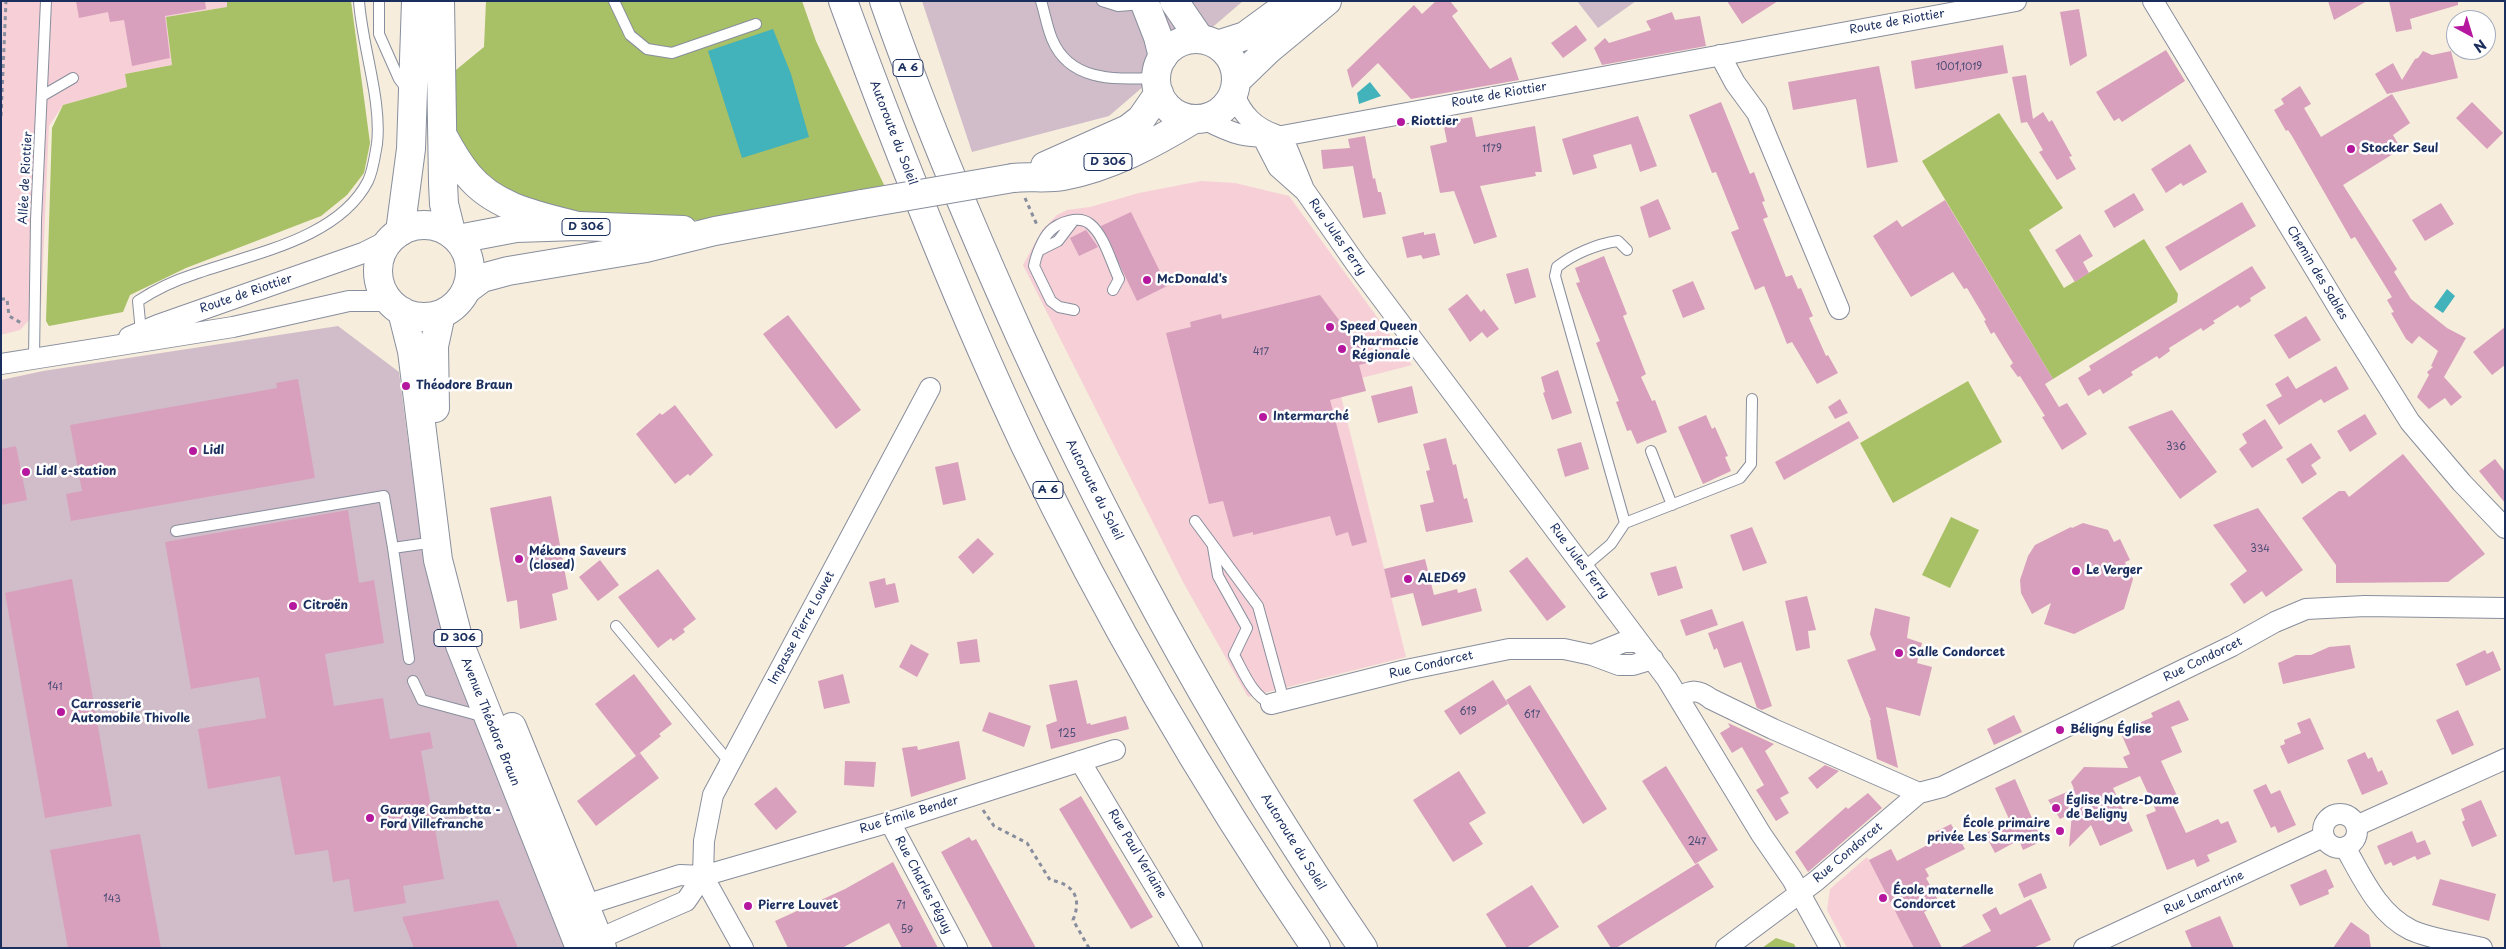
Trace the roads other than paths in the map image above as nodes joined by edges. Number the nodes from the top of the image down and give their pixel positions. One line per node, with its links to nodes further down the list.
1 (46, 1): 25 (lane, Allée de Riottier)
2 (359, 1): 43 (lane)
3 (379, 1): 26 (lane)
4 (416, 1): 26 (main road)
5 (440, 1): 29 (main road)
6 (614, 1): 19 (lane)
7 (828, 1): 44 (main road)
8 (843, 1): 44 (main road, Autoroute du Soleil / A 6)
9 (884, 1): 28 (main road, Autoroute du Soleil / A 6)
10 (896, 1): 28 (main road)
11 (1042, 1): 22 (lane)
12 (1102, 1): 18 (lane)
13 (1174, 1): 20 (main road)
14 (1293, 1): 20 (main road)
15 (1326, 1): 24 (main road)
16 (2016, 1): 21 (street, Route de Riottier)
17 (2153, 1): 54 (street, Chemin des Sables)
18 (1144, 3): 22 (main road)
19 (756, 24)
20 (1208, 42): 22 (main road); 24 (main road)
21 (1720, 54): 30 (street, Route de Riottier); 40 (street)
22 (1159, 76): 27 (main road); 31 (main road, D 306)
23 (73, 78): 25 (lane)
24 (1235, 87): 27 (main road); 30 (street)
25 (42, 96): 46 (lane, Allée de Riottier)
26 (413, 98): 34 (main road)
27 (1199, 119): 30 (street, Route de Riottier); 31 (main road, D 306)
28 (933, 134): 87 (main road, Autoroute du Soleil / A 6)
29 (443, 136): 32 (main road); 35 (main road)
30 (1274, 137): 59 (street, Rue Jules Ferry)
31 (1014, 178): 33 (main road, D 306, bridge)
32 (578, 226): 33 (main road, D 306); 35 (main road, D 306)
33 (715, 231): 37 (main road, D 306)
34 (395, 235): 35 (main road); 39 (main road); 43 (street, Route de Riottier)
35 (454, 236): 37 (main road)
36 (1627, 250): 53 (lane)
37 (466, 290): 42 (main road)
38 (1113, 290): 41 (lane)
39 (396, 306): 42 (main road); 45 (street, Route de Riottier); 56 (main road, Avenue Théodore Braun / D 306)
40 (1839, 309)
41 (1074, 310)
42 (441, 314): 81 (main road, Avenue Théodore Braun / D 306)
43 (141, 332): 45 (street, Route de Riottier)
44 (977, 336): 86 (main road, Autoroute du Soleil / A 6)
45 (101, 348): 46 (street, Route de Riottier)
46 (34, 357): 47 (street, Route de Riottier)
47 (1, 364)
48 (930, 388): 73 (street, Impasse Pierre Louvet)
49 (1752, 399): 51 (lane)
50 (1651, 451): 51 (lane)
51 (1672, 504): 53 (lane)
52 (1195, 521): 57 (lane)
53 (1625, 523): 59 (lane)
54 (2505, 528)
55 (176, 531): 58 (lane)
56 (436, 542): 58 (lane); 69 (main road, Avenue Théodore Braun / D 306)
57 (1212, 544): 68 (lane); 68 (lane)
58 (393, 548): 64 (lane)
59 (1584, 568): 62 (street, Rue Jules Ferry)
60 (2505, 608): 74 (street, Rue Condorcet)
61 (616, 626): 73 (lane)
62 (1640, 642): 63 (street, Rue Condorcet); 65 (street, Rue Jules Ferry)
63 (1592, 655): 65 (street, Rue Condorcet); 68 (street, Rue Condorcet)
64 (409, 659)
65 (1652, 659): 67 (street, Rue Jules Ferry)
66 (413, 681): 69 (lane)
67 (1678, 697): 74 (street); 80 (street, Rue Jules Ferry)
68 (1278, 702)
69 (488, 717): 81 (main road, Avenue Théodore Braun / D 306)
70 (1115, 750): 72 (street, Rue Émile Bender)
71 (2505, 759): 76 (street)
72 (1080, 761): 75 (street, Rue Émile Bender); 85 (street, Rue Paul Verlaine)
73 (730, 763): 79 (street, Impasse Pierre Louvet)
74 (1919, 793): 80 (street, Rue Condorcet)
75 (890, 822): 79 (street, Rue Émile Bender); 84 (street, Rue Charles Péguy)
76 (2356, 826): 77 (street); 78 (street)
77 (2324, 837): 78 (street); 90 (street, Rue Lamartine)
78 (2345, 848): 91 (street)
79 (703, 876): 81 (street, Rue Émile Bender); 82 (street); 83 (street)
80 (1800, 892): 88 (street, Rue Condorcet); 89 (street, Rue Jules Ferry)
81 (575, 908): 82 (main road, Avenue Théodore Braun / D 306)
82 (590, 945)
83 (743, 948)
84 (957, 948)
85 (1192, 948)
86 (1316, 948)
87 (1363, 948)
88 (1726, 948)
89 (1830, 948)
90 (2084, 948)
91 (2482, 948)

